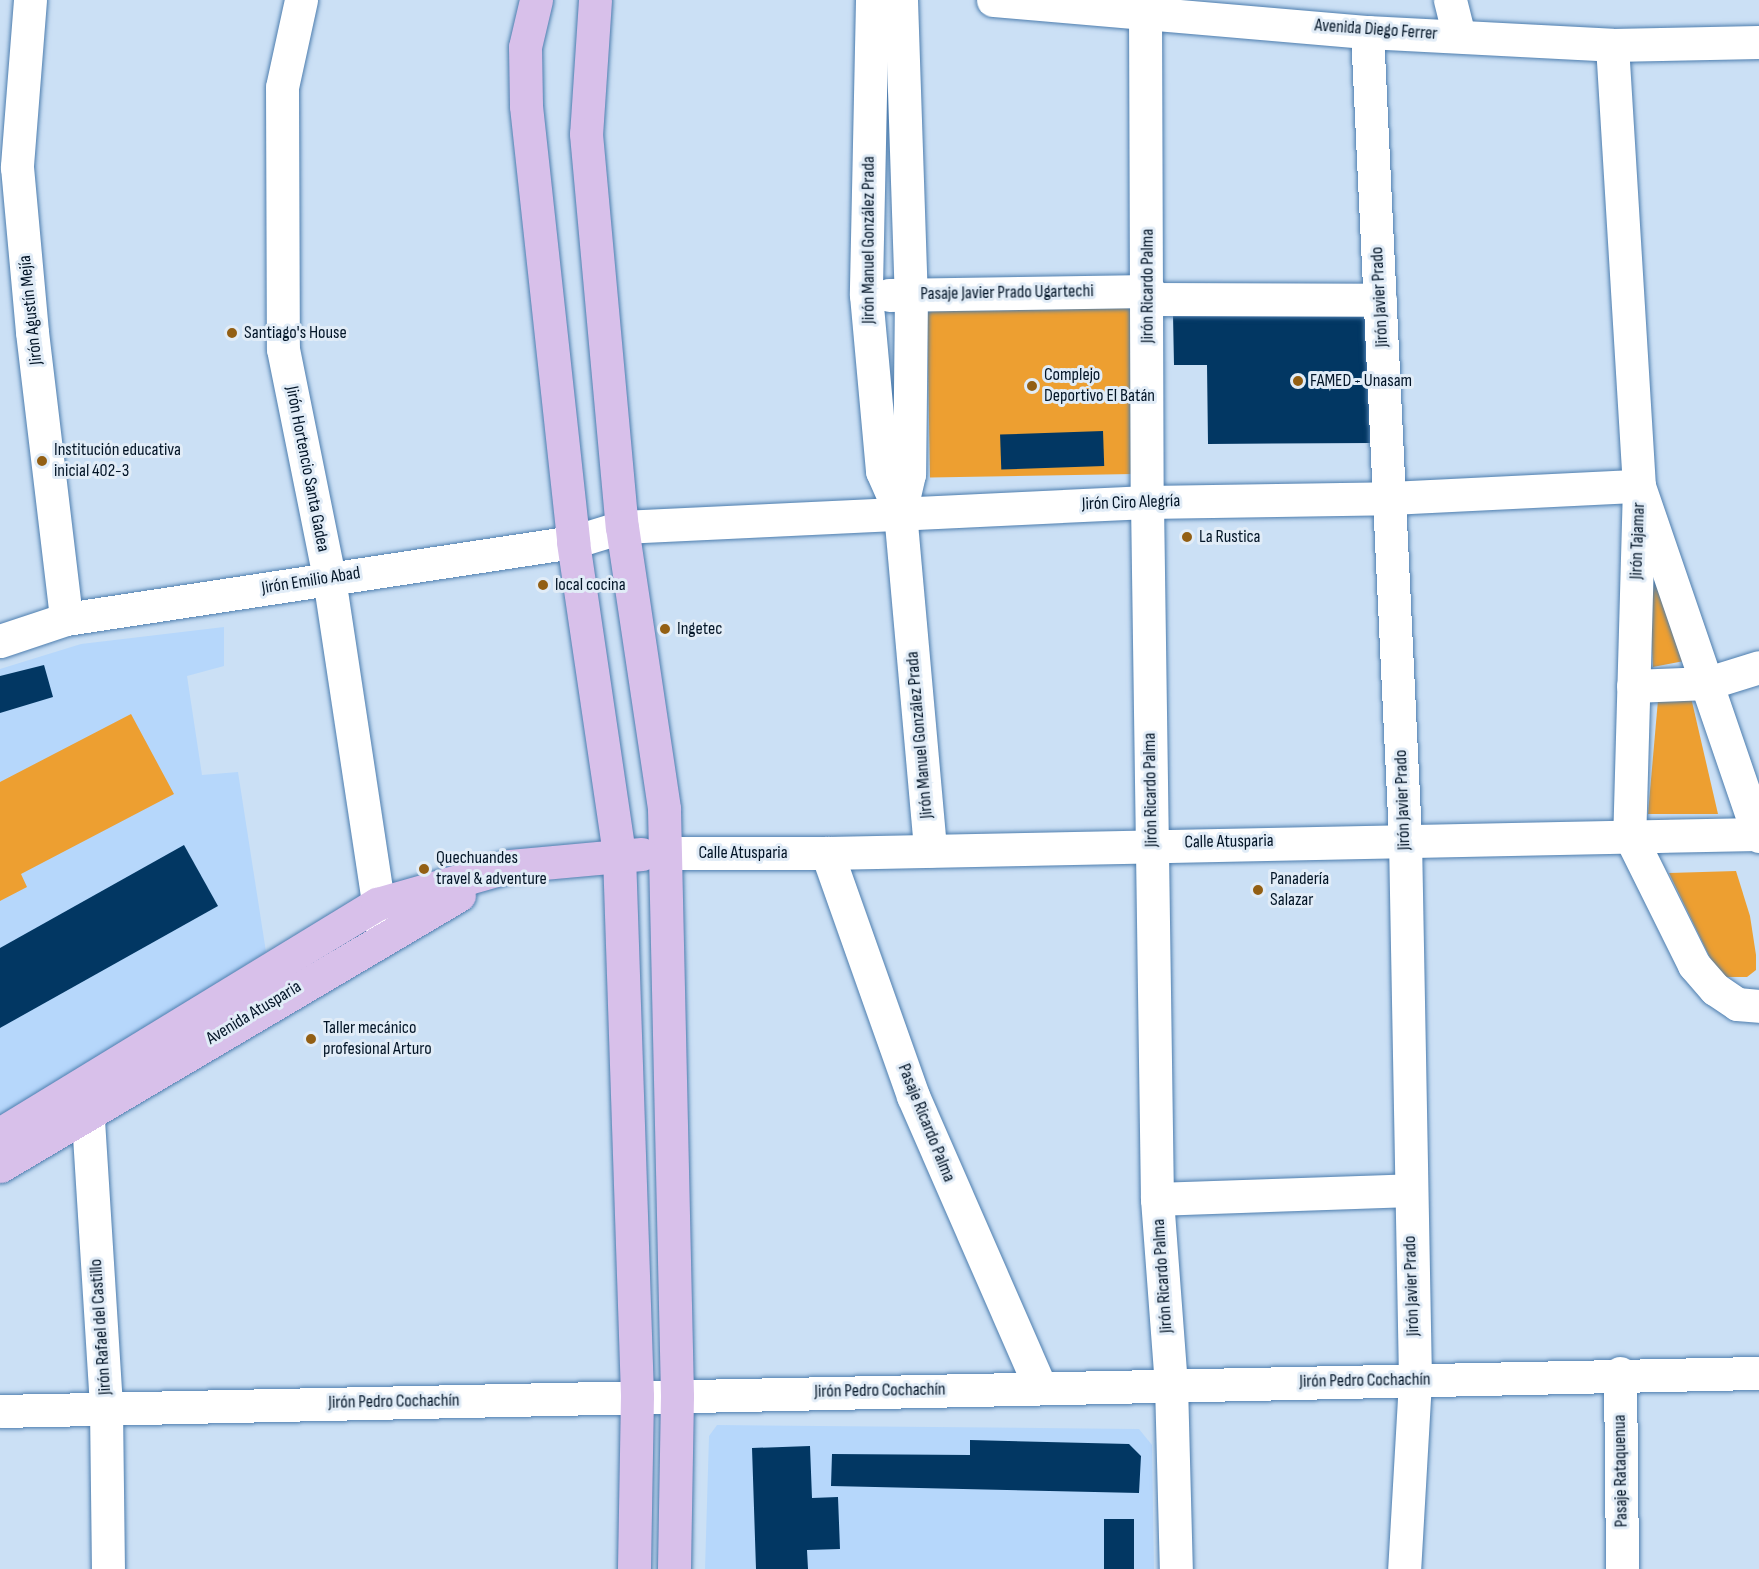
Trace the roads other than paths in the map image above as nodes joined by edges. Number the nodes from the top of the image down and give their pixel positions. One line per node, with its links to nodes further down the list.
1 (30, 0): 26 (street, Jirón Agustín Mejía)
2 (301, 0): 25 (street, Jirón Hortencio Santa Gadea)
3 (536, 0): 24 (main road)
4 (595, 0): 23 (main road)
5 (872, 0): 16 (street, Jirón Manuel González Prada)
6 (902, 0): 15 (street, Jirón Manuel González Prada)
7 (993, 0): 10 (street, Avenida Diego Ferrer)
8 (1450, 0): 12 (street)
9 (1241, 9): 10 (street, Avenida Diego Ferrer); 11 (street, Avenida Diego Ferrer)
10 (1145, 11): 17 (street, Jirón Ricardo Palma)
11 (1367, 32): 12 (street, Avenida Diego Ferrer); 18 (street, Jirón Javier Prado)
12 (1459, 35): 14 (street, Avenida Diego Ferrer)
13 (1759, 42): 14 (street, Avenida Diego Ferrer)
14 (1612, 45): 19 (street, Jirón Tajamar)
15 (911, 294): 16 (street, Pasaje Javier Prado Ugartechi); 17 (street, Pasaje Javier Prado Ugartechi); 22 (street, Jirón Manuel González Prada)
16 (866, 295): 22 (street, Jirón Manuel González Prada)
17 (1149, 295): 18 (street, Pasaje Javier Prado Ugartechi); 21 (street, Jirón Ricardo Palma)
18 (1380, 300): 20 (street, Jirón Javier Prado)
19 (1639, 486): 20 (street, Jirón Ciro Alegría); 29 (street); 30 (street, Jirón Tajamar)
20 (1390, 498): 21 (street, Jirón Ciro Alegría); 33 (street, Jirón Javier Prado)
21 (1147, 502): 22 (street, Jirón Ciro Alegría); 34 (street, Jirón Ricardo Palma)
22 (900, 512): 23 (street, Jirón Ciro Alegría); 35 (street, Jirón Manuel González Prada)
23 (622, 527): 24 (street, Jirón Emilio Abad); 36 (main road)
24 (573, 542): 25 (street, Jirón Emilio Abad); 38 (main road)
25 (329, 578): 26 (street, Jirón Emilio Abad); 40 (street, Jirón Hortencio Santa Gadea)
26 (66, 619): 27 (street, Jirón Emilio Abad)
27 (0, 641)
28 (1759, 667): 29 (street)
29 (1708, 683): 30 (street); 32 (street)
30 (1633, 686): 31 (street, Jirón Tajamar)
31 (1629, 834): 32 (street, Calle Atusparia); 33 (street, Calle Atusparia); 42 (street, Jirón Tajamar)
32 (1759, 835)
33 (1405, 839): 34 (street, Calle Atusparia); 46 (street, Jirón Javier Prado)
34 (1152, 844): 35 (street, Calle Atusparia); 47 (street, Jirón Ricardo Palma)
35 (930, 851): 37 (street, Calle Atusparia)
36 (664, 853): 37 (street, Calle Atusparia); 38 (main road, Avenida Atusparia); 54 (main road)
37 (827, 854): 52 (street, Pasaje Ricardo Palma)
38 (619, 855): 39 (main road, Avenida Atusparia); 53 (main road)
39 (510, 866): 40 (main road, Avenida Atusparia); 41 (main road, Avenida Atusparia)
40 (377, 904): 41 (street, Jirón Hortencio Santa Gadea); 43 (main road, Avenida Atusparia)
41 (383, 936): 43 (main road, Avenida Atusparia)
42 (1748, 1005)
43 (86, 1099): 44 (main road, Avenida Atusparia); 45 (main road, Avenida Atusparia); 55 (street, Jirón Rafael del Castillo)
44 (0, 1134)
45 (0, 1166)
46 (1409, 1190): 47 (street); 50 (street, Jirón Javier Prado)
47 (1157, 1199): 51 (street, Jirón Ricardo Palma)
48 (1620, 1373): 49 (street, Jirón Pedro Cochachín); 50 (street, Jirón Pedro Cochachín); 62 (street, Pasaje Rataquenua)
49 (1759, 1373)
50 (1415, 1381): 51 (street, Jirón Pedro Cochachín); 61 (street, Jirón Javier Prado)
51 (1171, 1384): 52 (street, Jirón Pedro Cochachín); 60 (street, Jirón Ricardo Palma)
52 (1040, 1387): 54 (street, Jirón Pedro Cochachín)
53 (637, 1396): 54 (street, Jirón Pedro Cochachín); 55 (street, Jirón Pedro Cochachín); 58 (main road)
54 (677, 1396): 59 (main road)
55 (106, 1408): 56 (street, Jirón Pedro Cochachín); 57 (street, Jirón Rafael del Castillo)
56 (0, 1411)
57 (108, 1569)
58 (634, 1569)
59 (674, 1569)
60 (1176, 1569)
61 (1404, 1569)
62 (1622, 1569)

